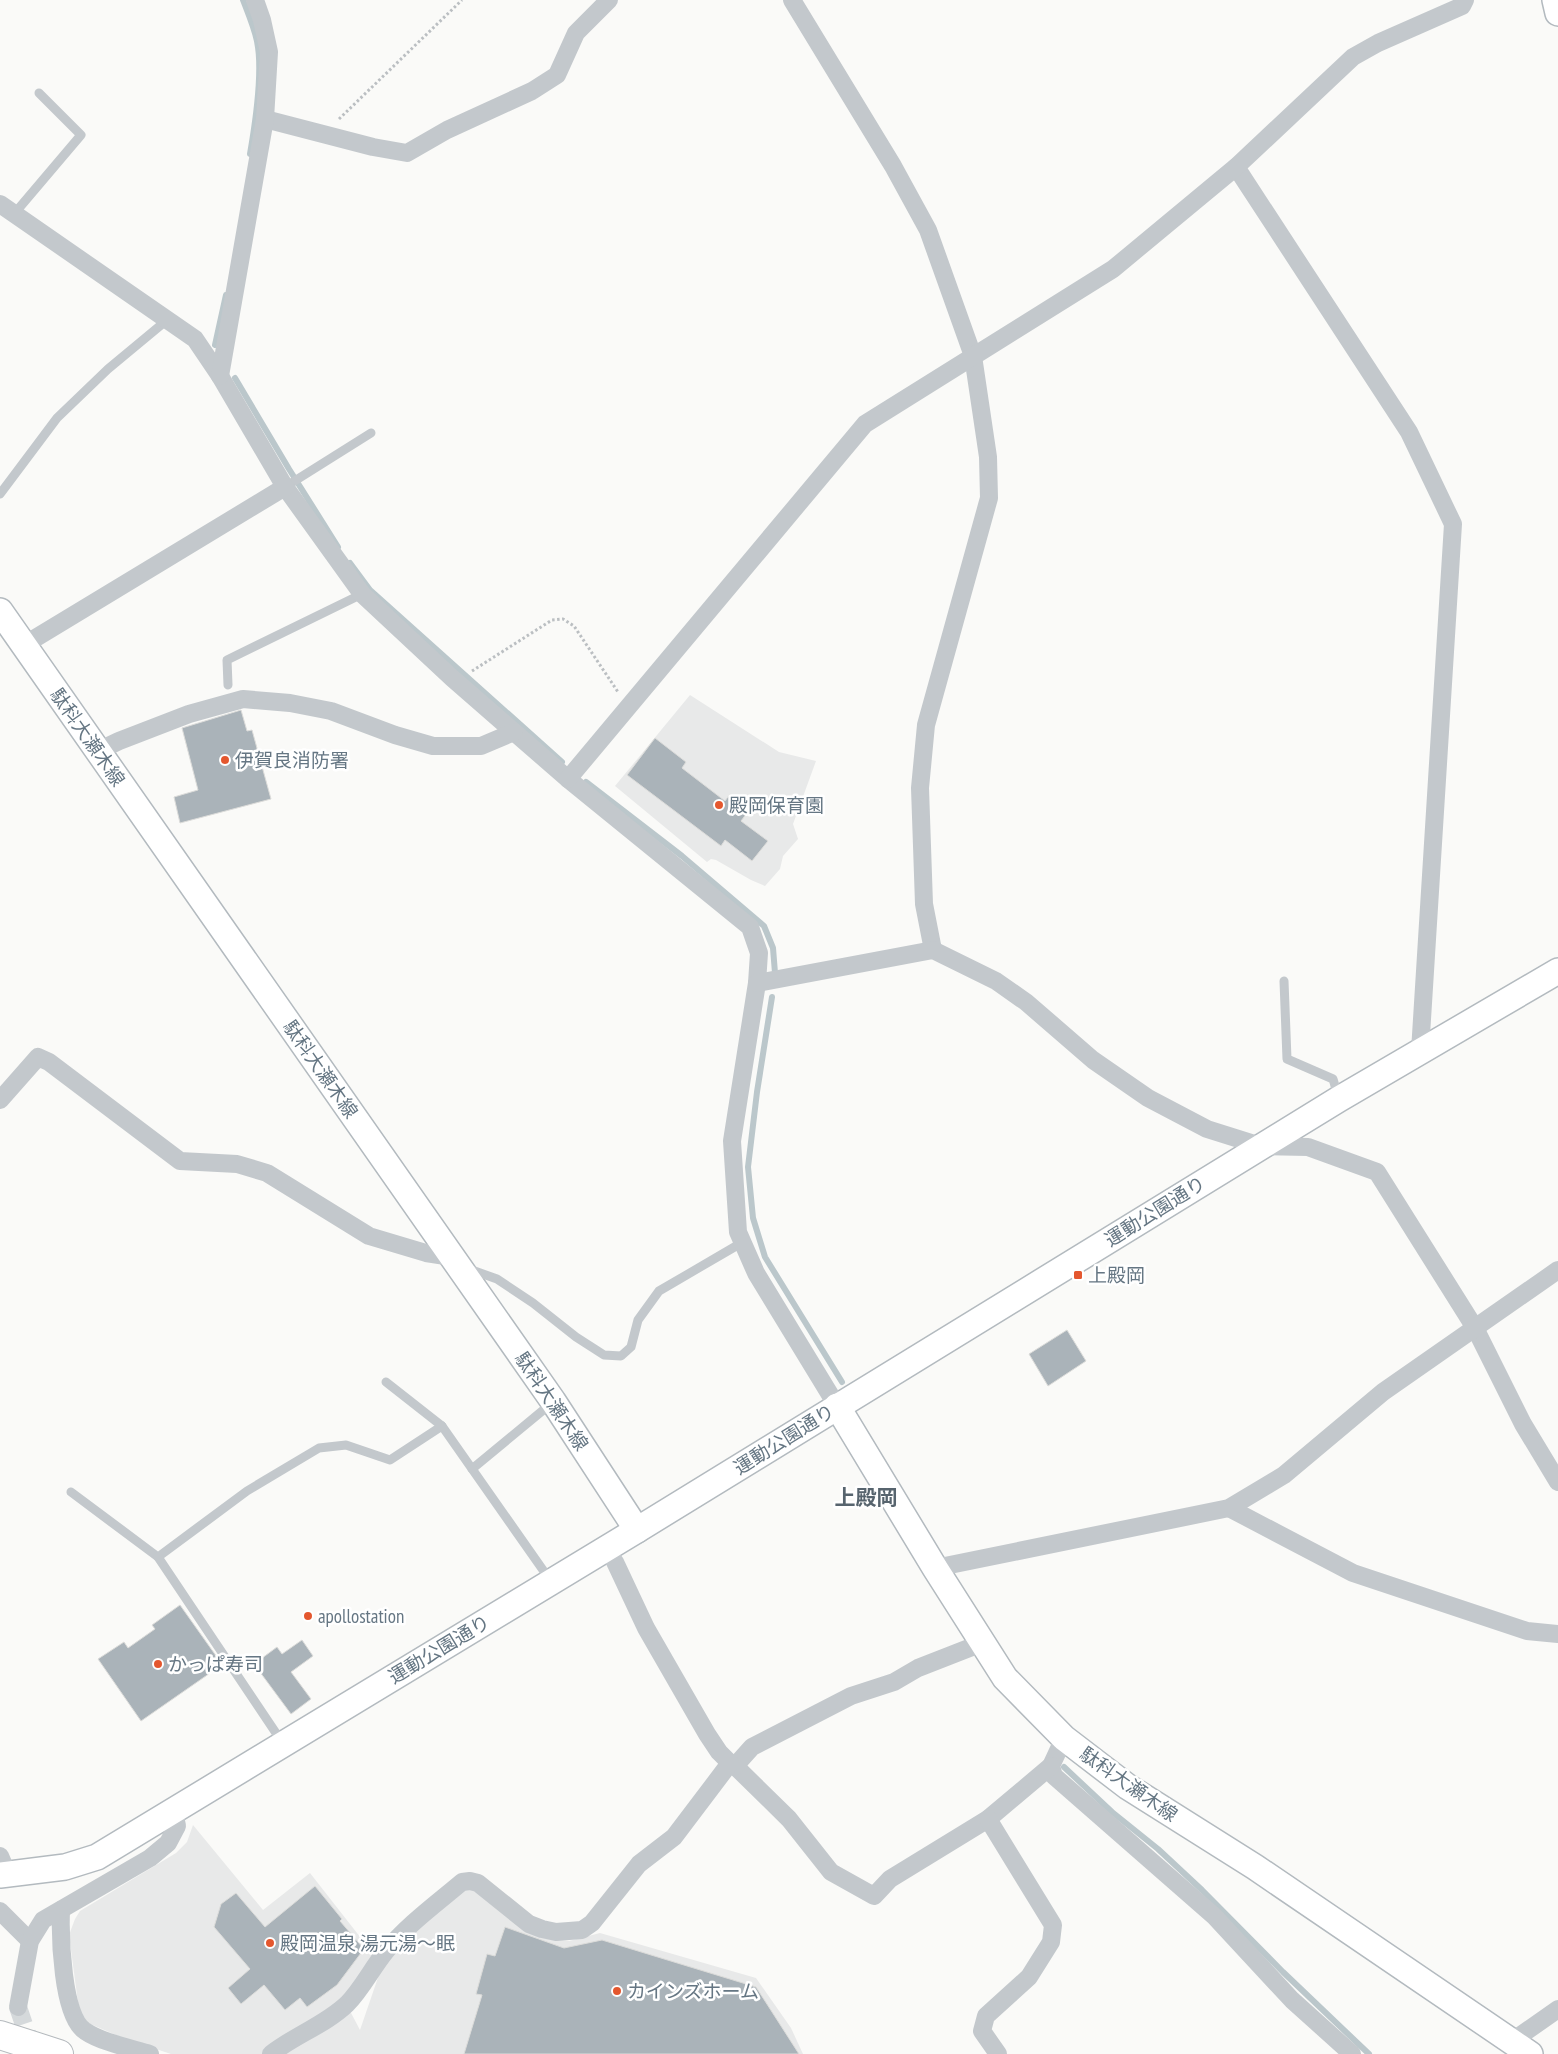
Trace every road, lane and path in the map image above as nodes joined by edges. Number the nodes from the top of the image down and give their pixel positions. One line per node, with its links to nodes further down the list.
1 (255, 0): 9 (street)
2 (462, 0): 10 (path)
3 (609, 0): 10 (street)
4 (792, 0): 14 (street)
5 (1465, 0): 11 (street)
6 (1554, 0): 7 (main road)
7 (1558, 13)
8 (39, 93): 12 (lane)
9 (265, 119): 10 (street); 15 (street)
10 (324, 134)
11 (1236, 167): 14 (street); 32 (street)
12 (7, 209): 13 (street)
13 (167, 320): 15 (street); 18 (lane)
14 (973, 356): 24 (street); 28 (street)
15 (220, 376): 17 (street)
16 (371, 433): 17 (lane)
17 (287, 486): 19 (street); 21 (street)
18 (0, 494)
19 (362, 594): 23 (lane); 25 (street)
20 (0, 611): 21 (main road, 駄科大瀬木線)
21 (24, 645): 26 (main road, 駄科大瀬木線)
22 (472, 671): 24 (path)
23 (228, 685)
24 (629, 707): 27 (street)
25 (514, 732): 26 (street); 27 (street)
26 (98, 751): 37 (main road, 駄科大瀬木線)
27 (568, 780): 31 (street)
28 (933, 950): 31 (street); 35 (street)
29 (1558, 971): 32 (main road, 運動公園通り)
30 (1284, 981): 33 (lane)
31 (757, 983): 36 (street)
32 (1420, 1051): 33 (main road, 運動公園通り)
33 (1339, 1099): 35 (main road, 運動公園通り)
34 (0, 1100): 37 (street)
35 (1261, 1146): 39 (street); 42 (main road, 運動公園通り)
36 (743, 1242): 37 (lane); 42 (street)
37 (455, 1261): 41 (main road, 駄科大瀬木線)
38 (1558, 1270): 39 (street)
39 (1475, 1328): 45 (street); 47 (street)
40 (386, 1382): 43 (lane)
41 (553, 1401): 44 (lane); 48 (main road, 駄科大瀬木線)
42 (837, 1406): 48 (main road, 運動公園通り); 51 (main road, 駄科大瀬木線)
43 (442, 1426): 44 (lane); 49 (lane)
44 (472, 1469): 52 (lane)
45 (1558, 1482)
46 (70, 1492): 49 (lane)
47 (1230, 1508): 51 (street); 53 (street)
48 (637, 1530): 52 (main road, 運動公園通り)
49 (158, 1557): 56 (lane)
50 (615, 1562): 57 (street)
51 (935, 1568): 54 (main road, 駄科大瀬木線)
52 (551, 1581): 56 (main road, 運動公園通り)
53 (1558, 1634)
54 (982, 1642): 55 (main road, 駄科大瀬木線); 57 (street)
55 (1064, 1738): 58 (street); 68 (main road, 駄科大瀬木線)
56 (283, 1744): 59 (main road, 運動公園通り)
57 (732, 1764): 60 (street); 71 (street)
58 (1051, 1766): 60 (street); 73 (street)
59 (174, 1812): 61 (main road, 運動公園通り); 62 (street)
60 (988, 1819): 72 (street)
61 (2, 1869)
62 (61, 1910): 64 (street); 70 (street)
63 (0, 1911): 64 (street)
64 (30, 1941): 65 (street)
65 (18, 2007)
66 (1558, 2009): 68 (street)
67 (0, 2035): 69 (highway)
68 (1520, 2048)
69 (59, 2054)
70 (150, 2054)
71 (271, 2054)
72 (998, 2054)
73 (1352, 2054)

